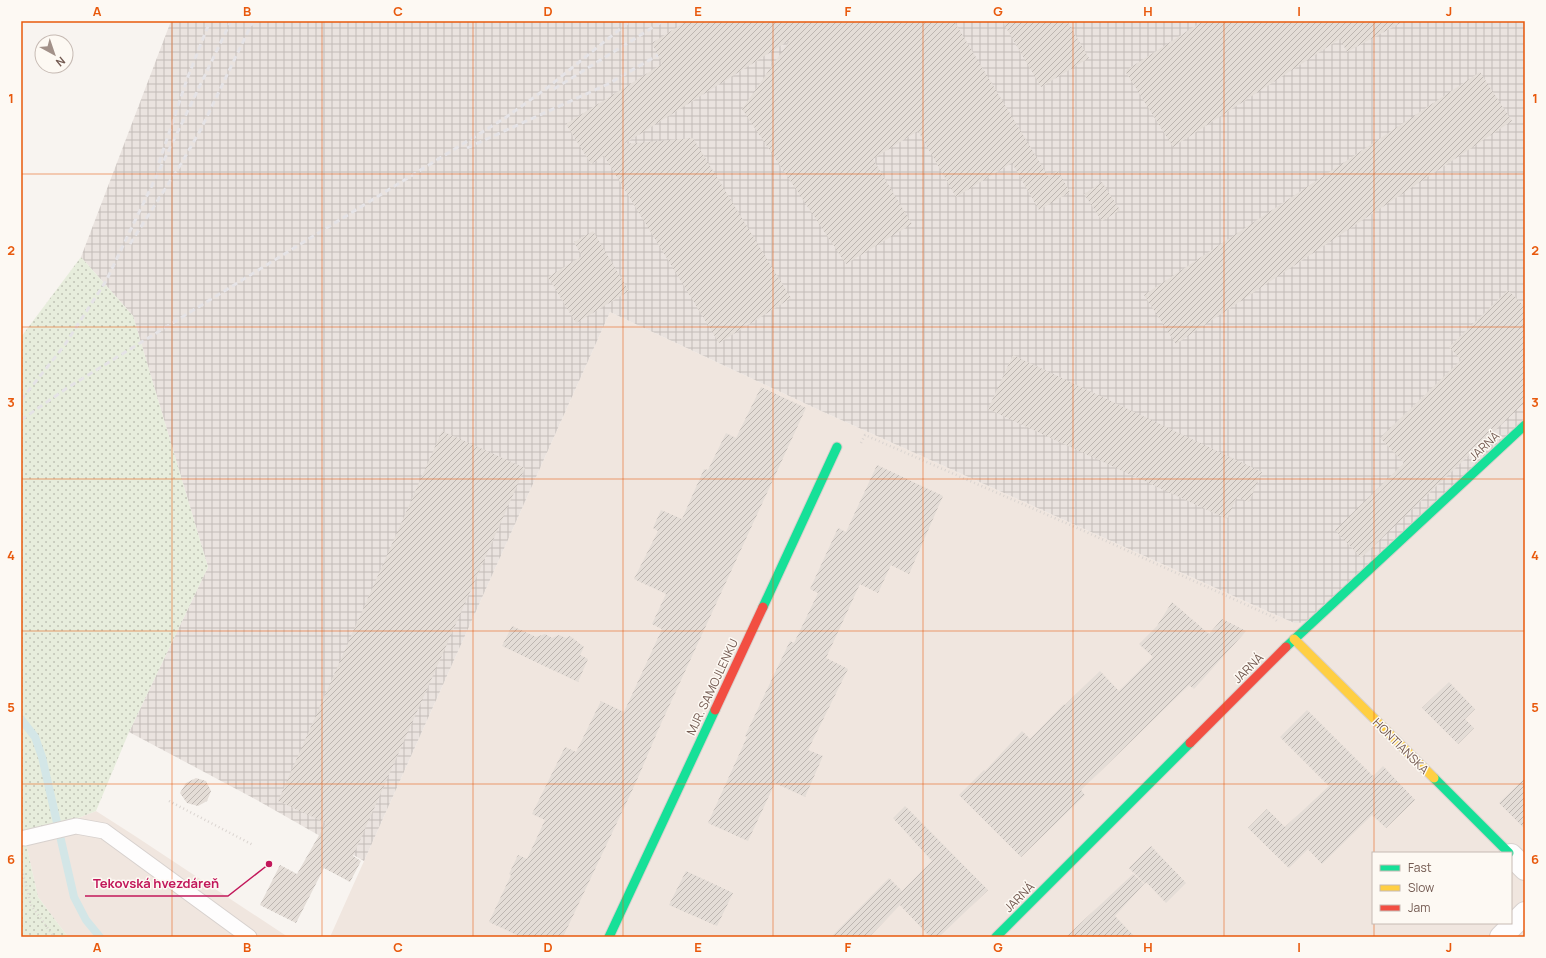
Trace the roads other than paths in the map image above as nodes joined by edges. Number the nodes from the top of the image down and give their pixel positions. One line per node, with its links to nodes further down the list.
1 (1525, 425): 3 (street, JARNÁ)
2 (837, 447): 10 (street, MJR. SAMOJLENKU)
3 (1294, 639): 5 (street, HONTIANSKA); 11 (street, JARNÁ)
4 (25, 838): 9 (lane)
5 (1508, 852)
6 (1512, 856): 7 (street, HONTIANSKA)
7 (1525, 869)
8 (1525, 913): 12 (street)
9 (249, 937)
10 (609, 937)
11 (996, 937)
12 (1501, 937)

